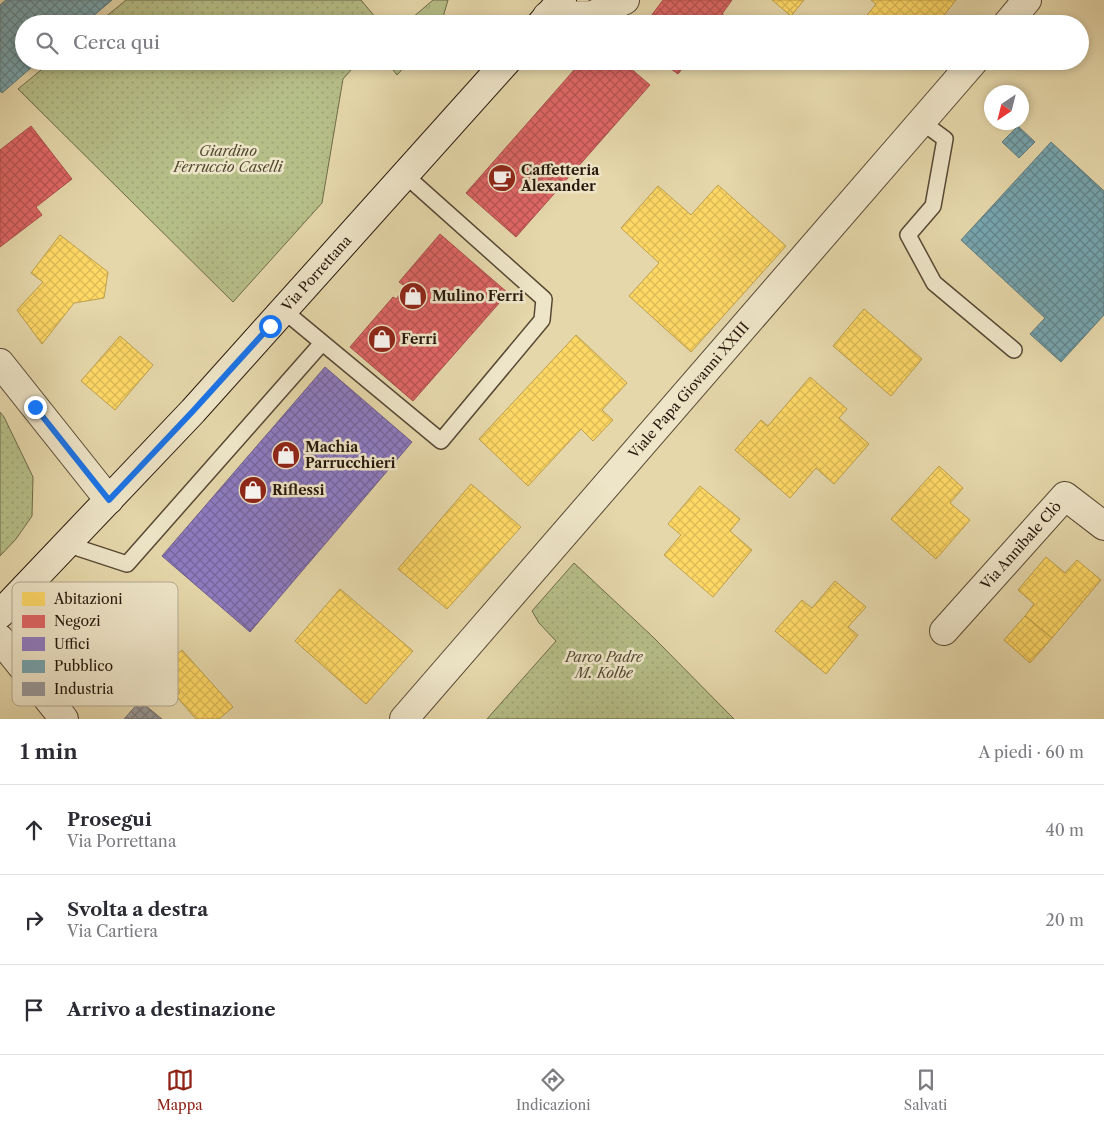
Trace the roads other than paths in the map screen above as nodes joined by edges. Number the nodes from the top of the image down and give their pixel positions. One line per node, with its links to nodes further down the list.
1 (625, 0): 3 (street)
2 (1027, 0): 4 (street)
3 (550, 13)
4 (1014, 15)
5 (499, 70): 8 (street, Via Porrettana)
6 (966, 70): 7 (street, Viale Papa Giovanni XXIII)
7 (922, 122): 11 (lane); 24 (street, Viale Papa Giovanni XXIII)
8 (405, 174): 9 (street, Via Porrettana); 10 (lane)
9 (284, 310): 10 (lane); 13 (street, Via Porrettana)
10 (322, 343): 15 (lane)
11 (1014, 350)
12 (0, 363): 13 (street)
13 (109, 500): 15 (street, Via Porrettana)
14 (1104, 526): 19 (street, Via Annibale Clò)
15 (66, 544): 16 (street, Via Porrettana)
16 (30, 582)
17 (12, 601): 18 (street, Via Porrettana)
18 (0, 614)
19 (944, 631)
20 (0, 640): 21 (street)
21 (12, 655)
22 (53, 706): 23 (street)
23 (64, 719)
24 (404, 719)

